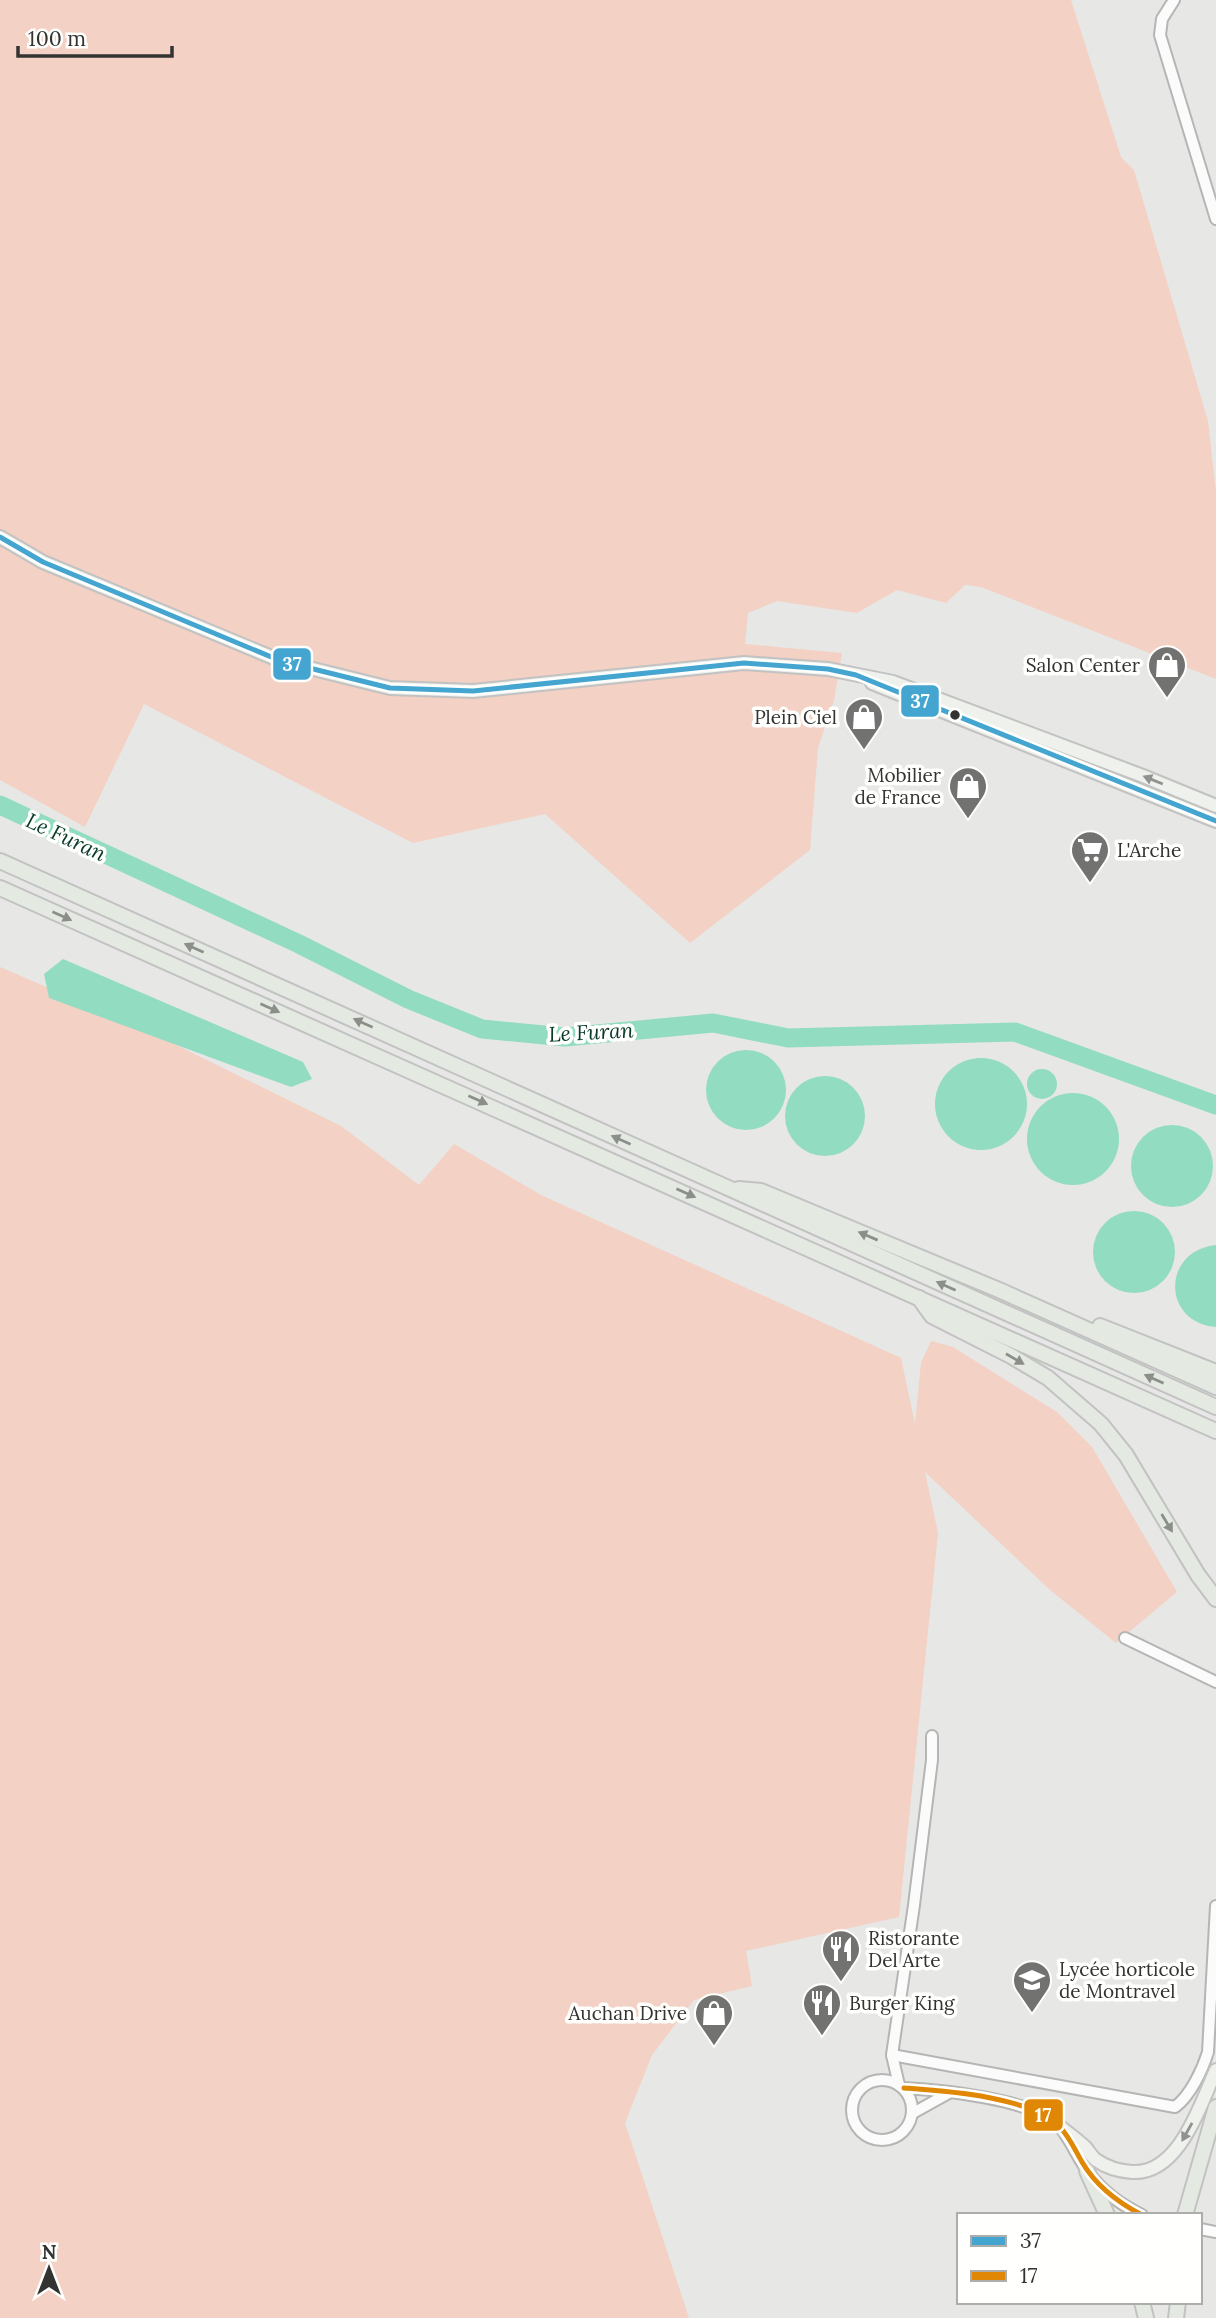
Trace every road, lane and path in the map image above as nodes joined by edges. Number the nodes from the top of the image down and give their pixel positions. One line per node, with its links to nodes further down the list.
1 (1174, 0): 2 (street)
2 (1216, 219)
3 (0, 537): 4 (main road)
4 (856, 675): 5 (main road, one-way to 4); 6 (main road)
5 (1216, 806)
6 (1216, 821)
7 (0, 861): 9 (highway, one-way to 7)
8 (0, 888): 11 (highway, one-way to 11)
9 (727, 1189): 10 (highway, one-way to 9); 14 (highway, one-way to 9)
10 (999, 1290): 12 (highway); 13 (highway)
11 (918, 1297): 15 (highway); 16 (highway, one-way to 16)
12 (1216, 1372)
13 (1216, 1387)
14 (1216, 1407)
15 (1216, 1431)
16 (1216, 1599)
17 (1125, 1637): 18 (street)
18 (1216, 1682)
19 (932, 1735): 21 (street)
20 (1216, 1906): 21 (street)
21 (892, 2054): 23 (street); 24 (street)
22 (1216, 2070): 28 (main road, one-way to 28)
23 (879, 2080): 24 (street); 27 (street)
24 (901, 2086): 25 (street); 27 (street)
25 (949, 2093): 27 (street); 28 (street)
26 (1216, 2107): 33 (highway)
27 (912, 2113)
28 (1056, 2124): 30 (street)
29 (1216, 2135): 34 (highway)
30 (1087, 2171): 31 (highway); 32 (street)
31 (1106, 2213)
32 (1138, 2213)
33 (1186, 2213)
34 (1192, 2213)

